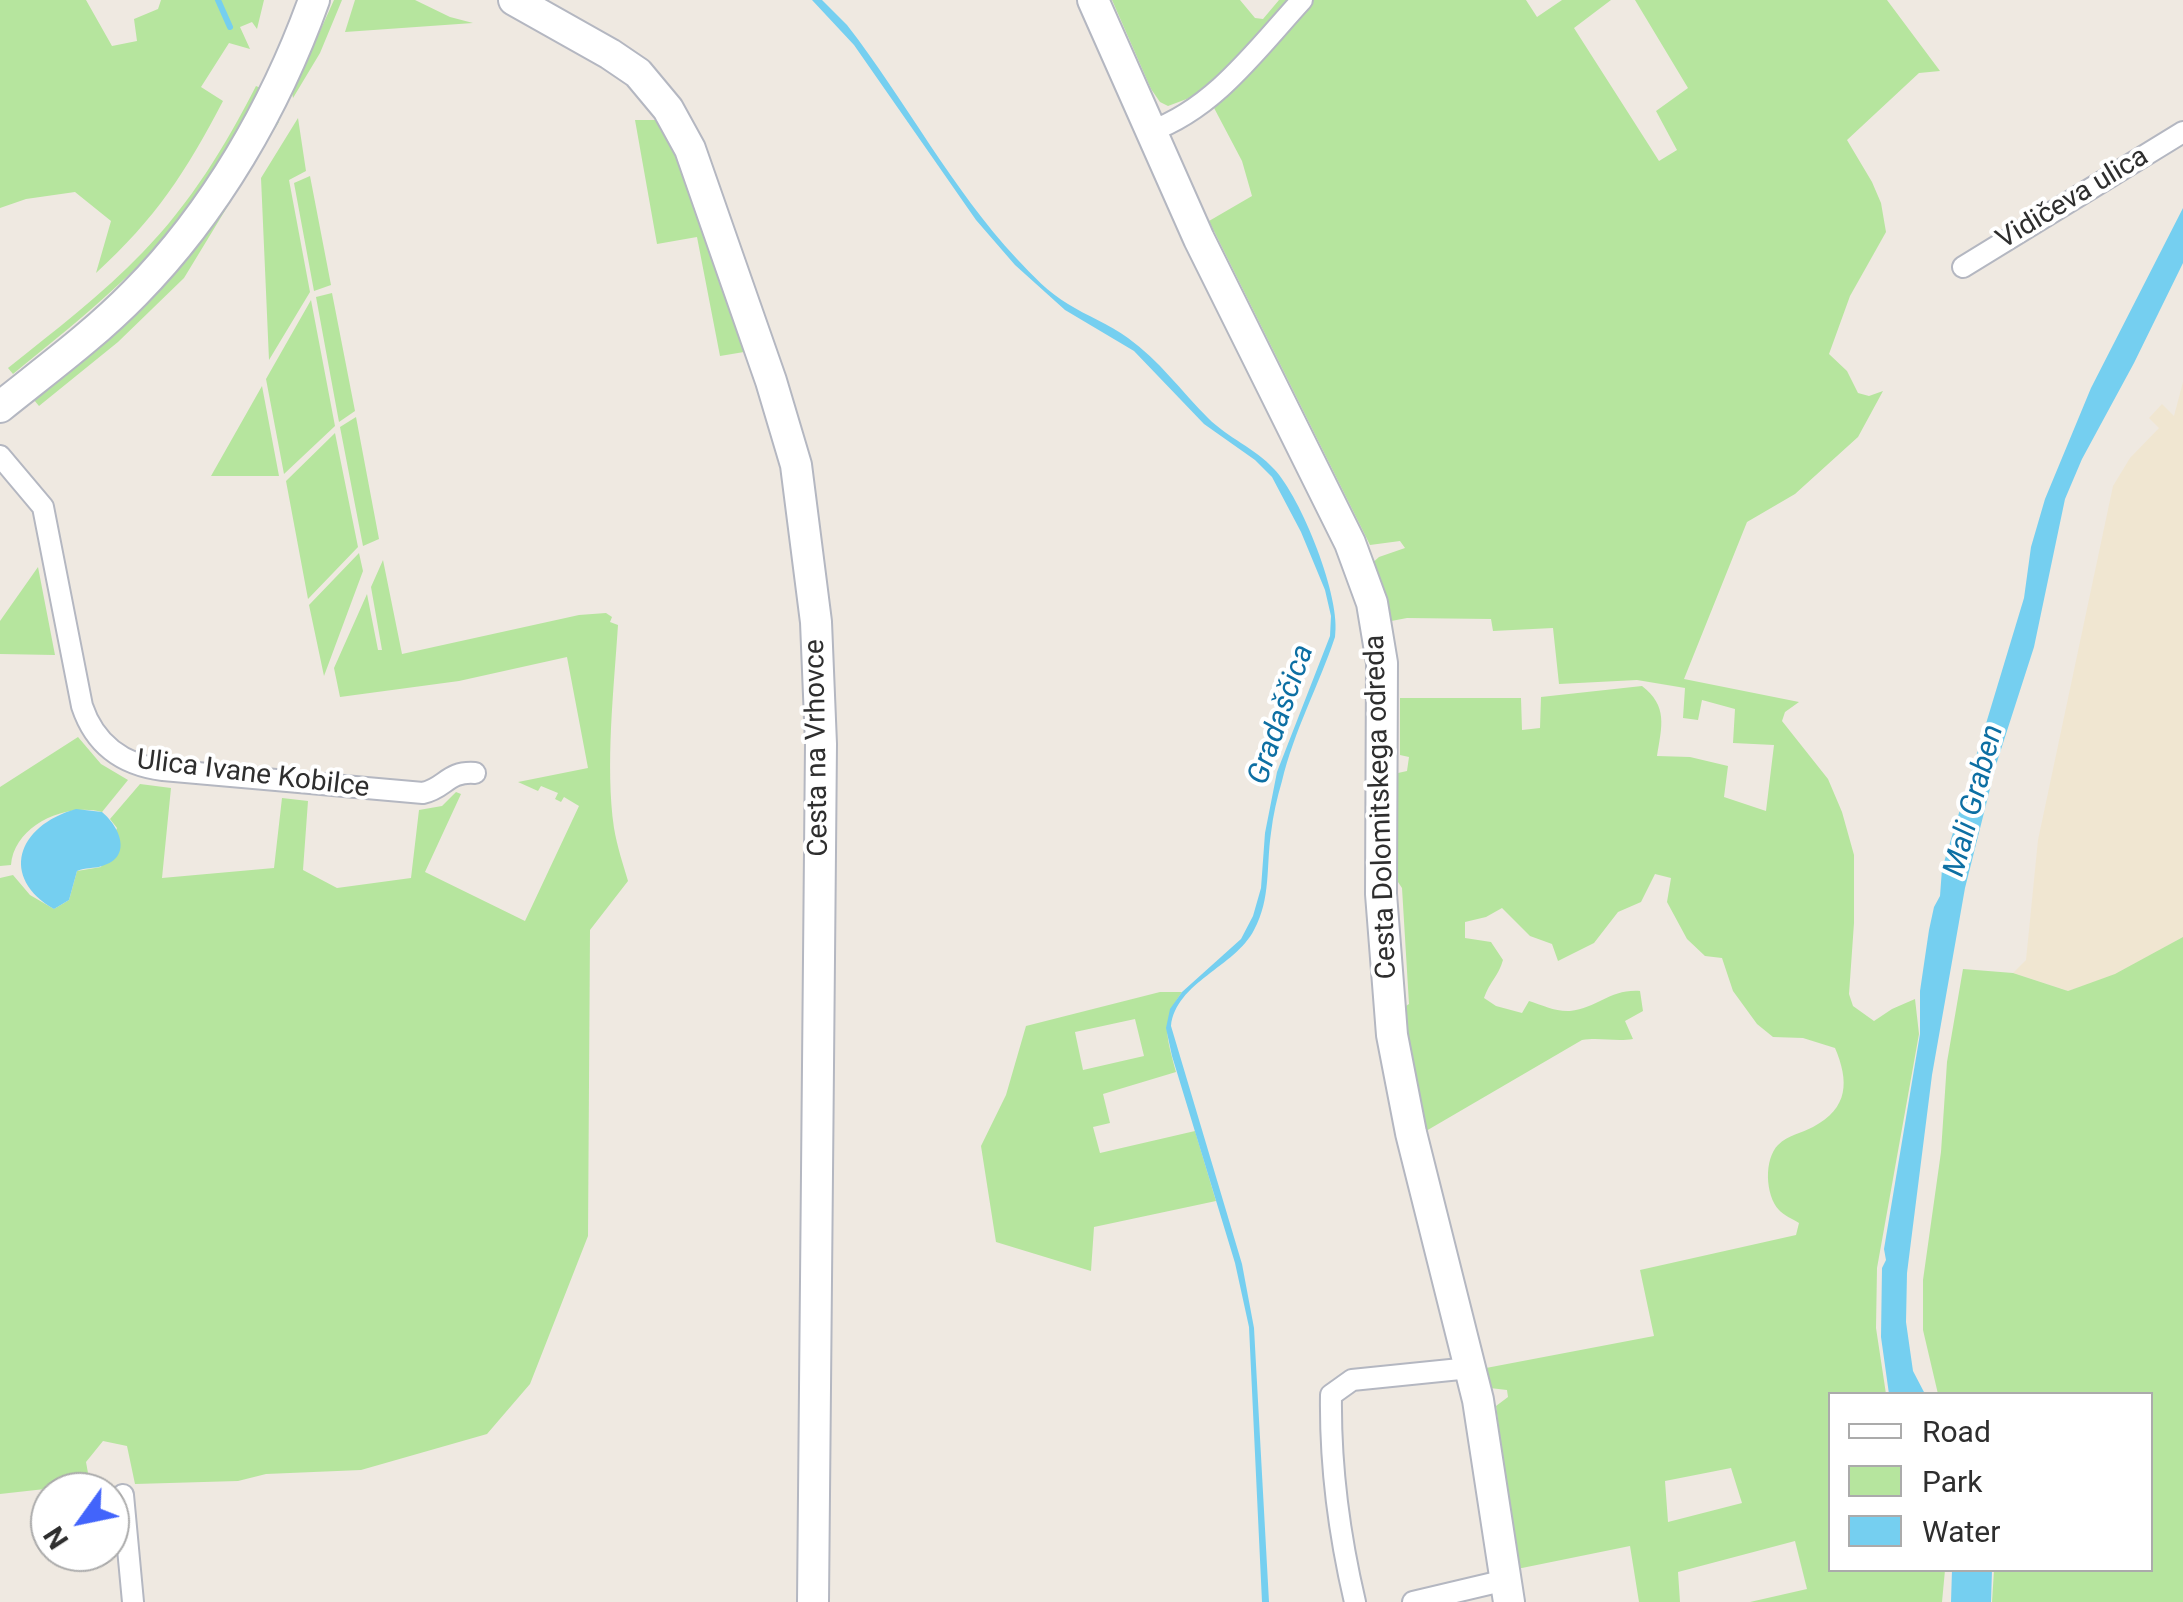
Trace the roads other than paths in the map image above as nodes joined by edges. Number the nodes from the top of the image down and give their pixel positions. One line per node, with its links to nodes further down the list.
1 (314, 0): 8 (street)
2 (514, 0): 15 (street, Cesta na Vrhovce)
3 (1093, 0): 5 (street, Cesta Dolomitskega odreda)
4 (1302, 0): 5 (street)
5 (1150, 132): 11 (street, Cesta Dolomitskega odreda)
6 (2183, 132): 7 (street, Vidičeva ulica)
7 (1962, 266)
8 (0, 407)
9 (0, 456): 10 (street, Ulica Ivane Kobilce)
10 (475, 773)
11 (1470, 1368): 13 (street, Cesta Dolomitskega odreda); 16 (street)
12 (130, 1570): 14 (street)
13 (1507, 1591): 17 (street, Cesta Dolomitskega odreda)
14 (133, 1602)
15 (813, 1602)
16 (1356, 1602)
17 (1413, 1602)

